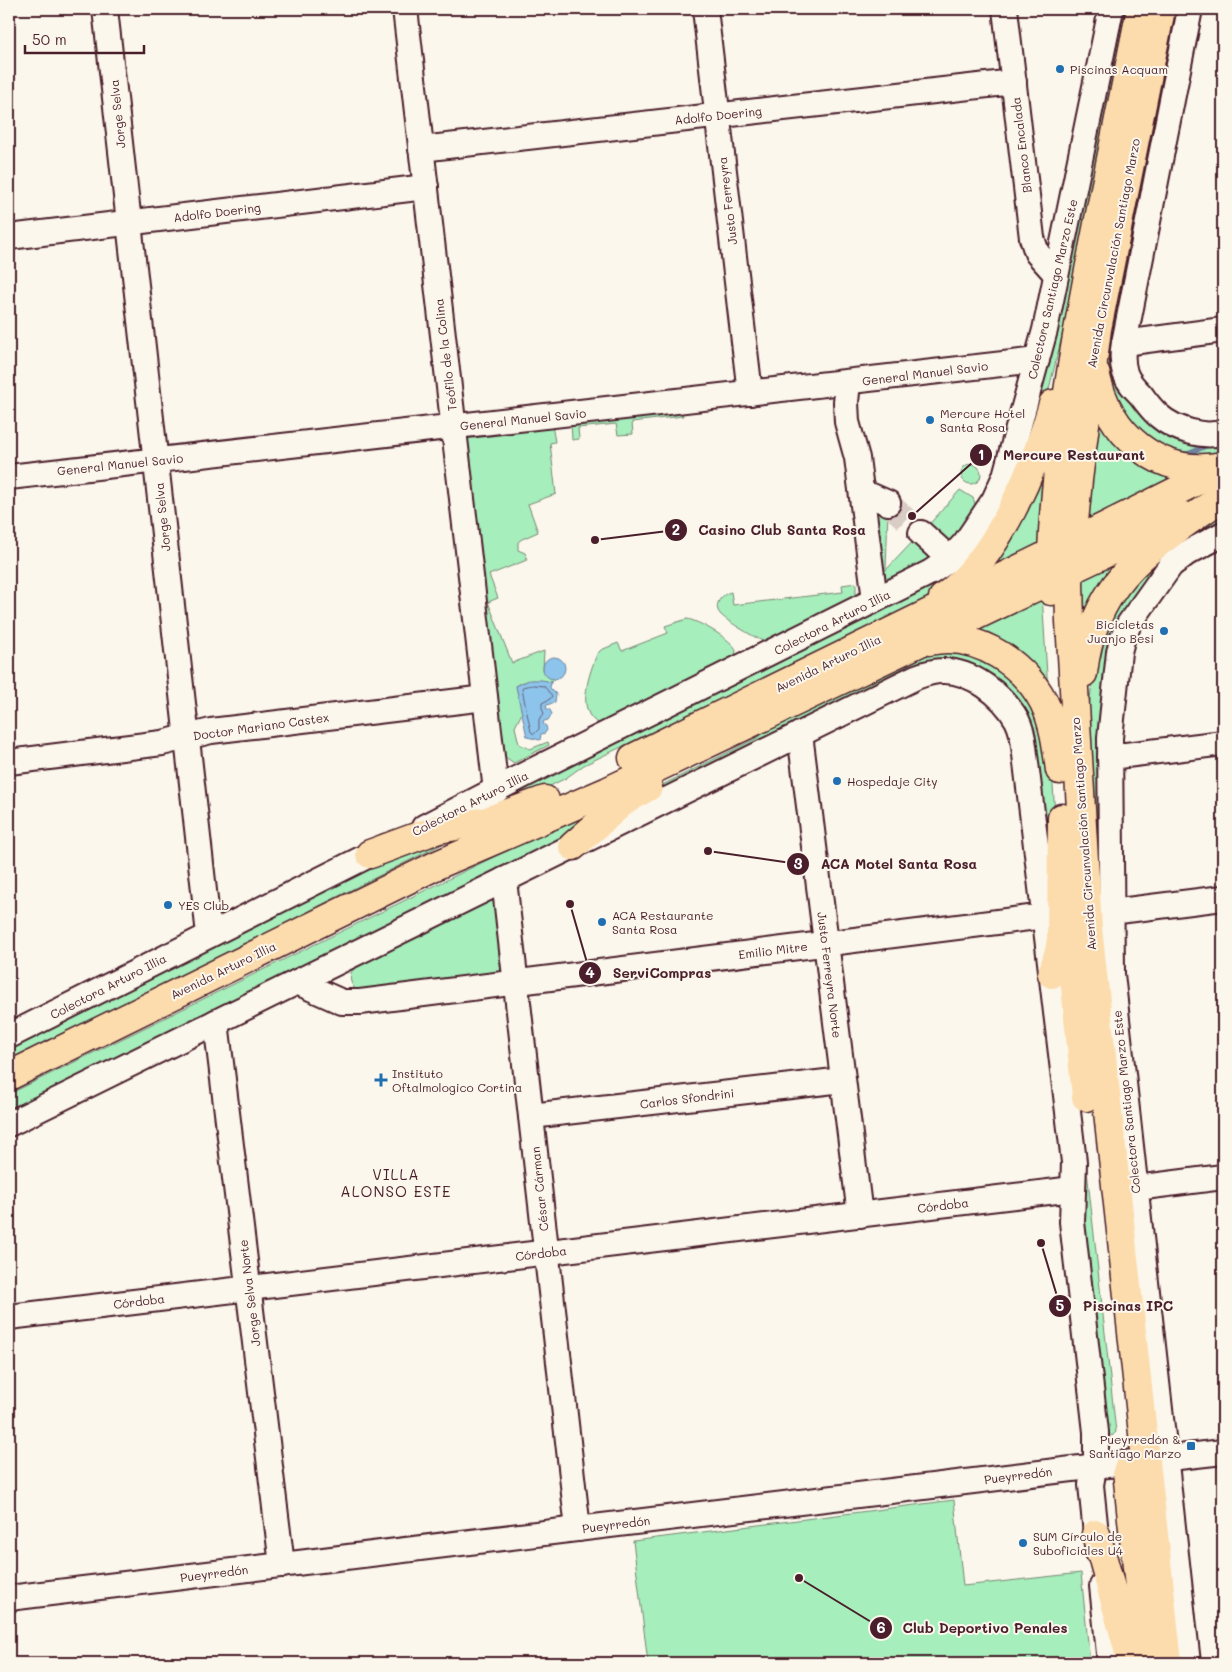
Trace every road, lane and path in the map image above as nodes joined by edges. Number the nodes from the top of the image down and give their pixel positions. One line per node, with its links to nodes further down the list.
1 (105, 9): 17 (street, Jorge Selva)
2 (405, 9): 15 (street, Teófilo de la Colina)
3 (705, 9): 13 (street, Justo Ferreyra)
4 (1005, 9): 12 (street, Blanco Encalada)
5 (1111, 9): 19 (street, Colectora Santiago Marzo Este)
6 (1136, 9): 11 (main road)
7 (1141, 9): 11 (main road, Avenida Circunvalación Santiago Marzo)
8 (1161, 9): 14 (main road, Avenida Circunvalación Santiago Marzo)
9 (1174, 9): 14 (main road)
10 (1190, 9): 22 (street)
11 (1134, 43): 20 (main road, Avenida Circunvalación Santiago Marzo)
12 (1014, 82): 13 (street, Adolfo Doering); 19 (street, Blanco Encalada)
13 (718, 115): 15 (street, Adolfo Doering); 26 (street, Justo Ferreyra)
14 (1138, 122): 24 (main road, Avenida Circunvalación Santiago Marzo)
15 (421, 149): 16 (street, Teófilo de la Colina)
16 (426, 187): 17 (street, Adolfo Doering); 27 (street, Teófilo de la Colina)
17 (129, 222): 18 (street, Adolfo Doering); 29 (street, Jorge Selva)
18 (9, 236)
19 (1056, 274): 23 (street, Colectora Santiago Marzo Este)
20 (1084, 294): 37 (main road, Avenida Circunvalación Santiago Marzo); 40 (main road)
21 (1223, 330): 22 (street)
22 (1124, 343): 28 (street)
23 (1037, 360): 25 (street, General Manuel Savio); 38 (street, Colectora Santiago Marzo Este)
24 (1093, 360): 30 (main road); 37 (main road, Avenida Circunvalación Santiago Marzo)
25 (848, 382): 26 (street, General Manuel Savio); 32 (street)
26 (750, 393): 27 (street, General Manuel Savio)
27 (454, 427): 29 (street, General Manuel Savio); 42 (street, Teófilo de la Colina)
28 (1217, 434)
29 (156, 460): 31 (street, General Manuel Savio); 44 (street, Jorge Selva)
30 (1223, 467): 37 (main road, Avenida Arturo Illia)
31 (9, 477)
32 (862, 495): 34 (street); 39 (street)
33 (1222, 498): 37 (main road, Avenida Arturo Illia); 51 (main road)
34 (888, 503)
35 (921, 533): 38 (street)
36 (1223, 534): 46 (street, Colectora Santiago Marzo Este)
37 (1061, 562): 40 (main road, Avenida Arturo Illia); 48 (main road, Avenida Circunvalación Santiago Marzo); 51 (main road, Avenida Circunvalación Santiago Marzo)
38 (941, 565): 39 (street, Colectora Arturo Illia)
39 (875, 600): 49 (street, Colectora Arturo Illia)
40 (899, 640): 41 (main road, Avenida Arturo Illia); 48 (main road); 50 (main road, Avenida Arturo Illia)
41 (815, 692): 52 (main road); 54 (main road, Avenida Arturo Illia)
42 (485, 698): 44 (street, Doctor Mariano Castex); 49 (street, Teófilo de la Colina)
43 (800, 734): 52 (street); 58 (street); 60 (street, Justo Ferreyra Norte)
44 (187, 737): 47 (street, Doctor Mariano Castex); 59 (street, Jorge Selva)
45 (1223, 743): 46 (street)
46 (1110, 757): 57 (street, Colectora Santiago Marzo Este)
47 (9, 762)
48 (1060, 770): 51 (main road, Avenida Circunvalación Santiago Marzo)
49 (496, 791): 53 (street, Colectora Arturo Illia)
50 (560, 795): 53 (main road); 54 (main road, Avenida Arturo Illia)
51 (1071, 816): 61 (main road); 78 (main road, Avenida Circunvalación Santiago Marzo)
52 (573, 846): 55 (street)
53 (370, 854): 59 (street, Colectora Arturo Illia)
54 (437, 865): 66 (main road, Avenida Arturo Illia)
55 (504, 880): 62 (street); 63 (street, César Cárman)
56 (1223, 898): 57 (street)
57 (1111, 912): 71 (street, Colectora Santiago Marzo Este)
58 (1045, 916): 60 (street, Emilio Mitre); 61 (street)
59 (209, 935): 65 (street, Colectora Arturo Illia)
60 (826, 943): 63 (street, Emilio Mitre); 67 (street, Justo Ferreyra Norte)
61 (1052, 974): 72 (street)
62 (297, 982): 63 (street, Emilio Mitre); 64 (street)
63 (516, 982): 68 (street, César Cárman)
64 (216, 1022): 69 (street); 75 (street, Jorge Selva Norte)
65 (9, 1036)
66 (9, 1076)
67 (843, 1080): 68 (street, Carlos Sfondrini); 73 (street, Justo Ferreyra Norte)
68 (531, 1116): 74 (street, César Cárman)
69 (9, 1124)
70 (1223, 1177): 71 (street)
71 (1136, 1188): 78 (street, Colectora Santiago Marzo Este)
72 (1073, 1189): 73 (street, Córdoba); 79 (street)
73 (860, 1215): 74 (street, Córdoba)
74 (546, 1253): 75 (street, Córdoba); 80 (street, César Cárman)
75 (248, 1288): 76 (street, Córdoba); 82 (street, Jorge Selva Norte)
76 (9, 1317)
77 (1223, 1452): 78 (street, Pueyrredón)
78 (1146, 1461): 79 (street, Pueyrredón); 83 (main road, Avenida Circunvalación Santiago Marzo); 87 (main road, Avenida Circunvalación Santiago Marzo); 90 (street, Colectora Santiago Marzo Este)
79 (1094, 1466): 80 (street, Pueyrredón); 81 (street)
80 (578, 1529): 82 (street, Pueyrredón)
81 (1096, 1534): 85 (street); 86 (main road)
82 (282, 1565): 84 (street, Pueyrredón)
83 (1160, 1583): 88 (main road, Avenida Circunvalación Santiago Marzo); 89 (main road)
84 (9, 1598)
85 (1110, 1663)
86 (1132, 1663)
87 (1147, 1663)
88 (1168, 1663)
89 (1175, 1663)
90 (1188, 1663)

